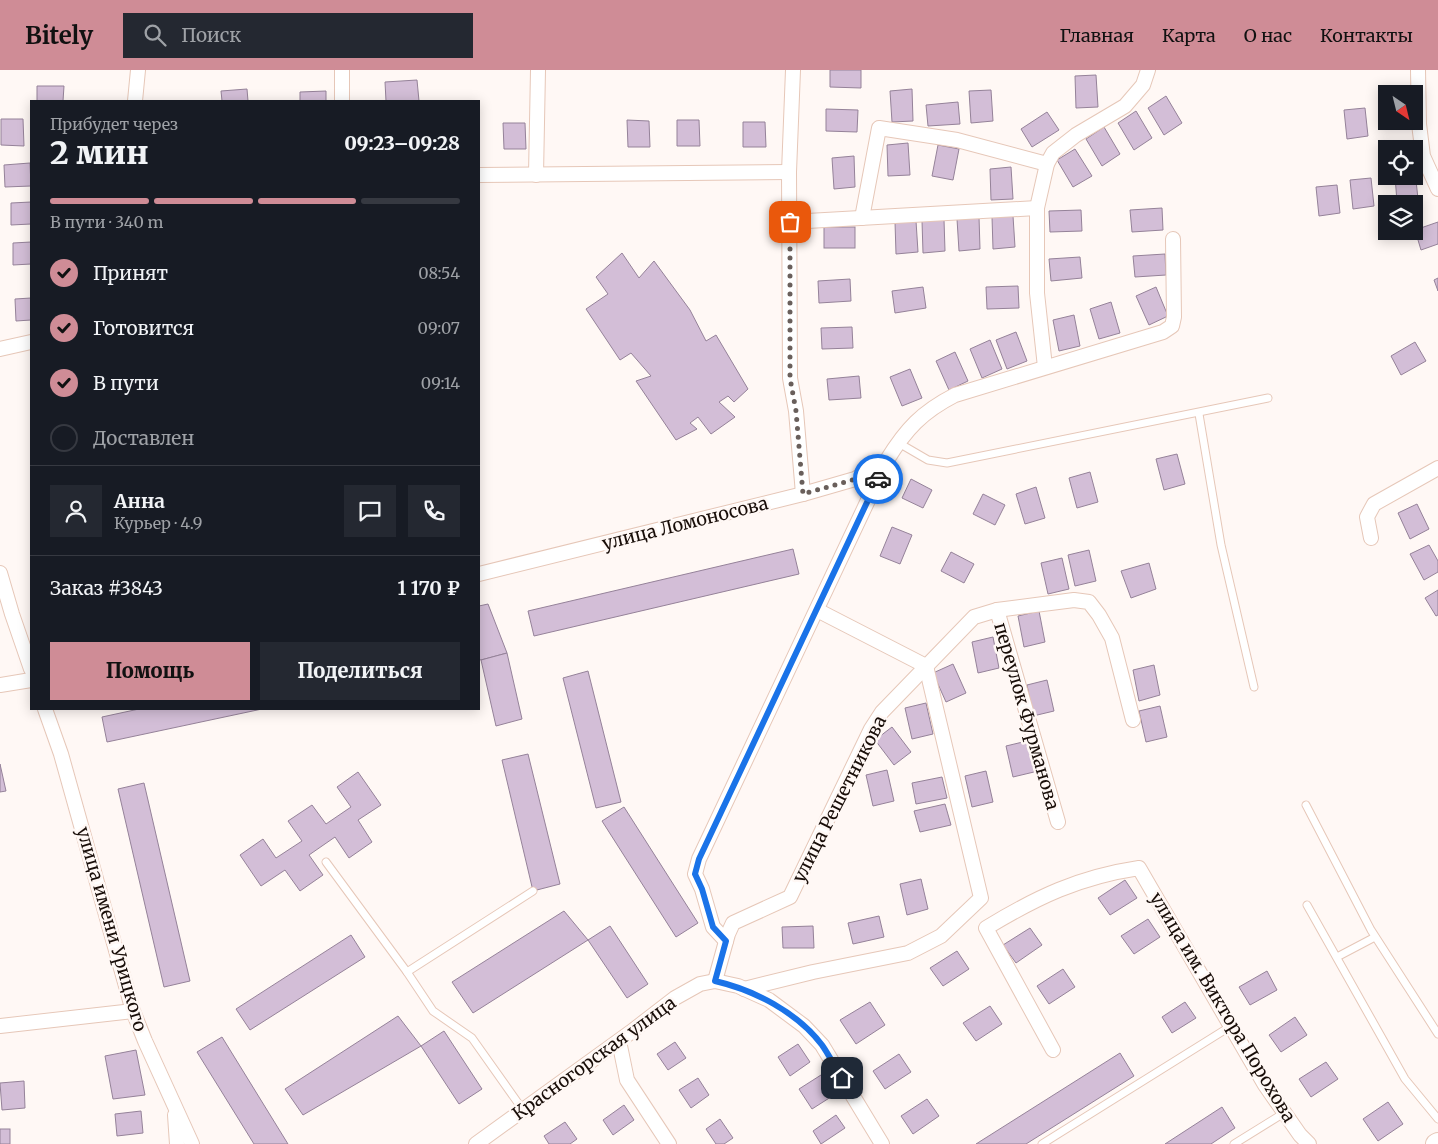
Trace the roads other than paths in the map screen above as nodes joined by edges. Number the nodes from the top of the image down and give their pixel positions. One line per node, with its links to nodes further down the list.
1 (138, 70): 7 (street)
2 (342, 70): 8 (street)
3 (538, 70): 12 (street)
4 (793, 70): 10 (street)
5 (1148, 70): 9 (street)
6 (1418, 70): 13 (street)
7 (135, 100)
8 (342, 100)
9 (1047, 164): 14 (street); 15 (street)
10 (789, 172): 12 (street); 16 (street)
11 (480, 175): 12 (street)
12 (536, 175)
13 (1438, 189)
14 (1037, 208): 15 (street); 20 (street)
15 (862, 218): 16 (street)
16 (790, 222): 26 (street)
17 (1173, 239): 20 (street)
18 (30, 342): 19 (street)
19 (0, 349)
20 (1045, 367): 23 (street)
21 (1268, 398): 22 (lane)
22 (1199, 414): 23 (lane); 36 (lane)
23 (897, 442): 24 (street)
24 (887, 460): 26 (street, улица Ломоносова); 30 (street)
25 (1438, 468): 27 (street)
26 (803, 494): 29 (street, улица Ломоносова)
27 (1371, 538)
28 (0, 573): 32 (street)
29 (480, 574)
30 (817, 610): 33 (street); 45 (street)
31 (997, 610): 33 (street, улица Решетникова); 38 (street, улица Решетникова); 40 (street, переулок Фурманова)
32 (30, 666)
33 (926, 666): 45 (street, улица Решетникова); 49 (street)
34 (30, 680): 35 (street)
35 (0, 685)
36 (1254, 688)
37 (45, 710): 50 (street, улица имени Урицкого)
38 (1134, 720)
39 (1306, 805): 44 (lane)
40 (1058, 822)
41 (326, 862): 47 (lane)
42 (533, 890): 47 (lane)
43 (1307, 904): 46 (lane)
44 (1376, 937): 46 (lane); 53 (lane)
45 (726, 941): 48 (street, улица Решетникова)
46 (1337, 958): 59 (lane)
47 (407, 972): 57 (lane)
48 (715, 981): 49 (street); 54 (street, Красногорская улица)
49 (744, 989): 64 (street)
50 (133, 1011): 51 (street); 56 (street, улица имени Урицкого)
51 (0, 1026)
52 (1231, 1026): 55 (street, улица им. Виктора Порохова); 58 (street, улица им. Виктора Порохова); 65 (lane)
53 (1438, 1034)
54 (619, 1041): 57 (street, Красногорская улица); 63 (street)
55 (1053, 1050)
56 (174, 1104): 60 (street); 61 (street, улица имени Урицкого)
57 (524, 1110): 62 (street, Красногорская улица)
58 (1284, 1113): 66 (lane); 67 (street, улица им. Виктора Порохова)
59 (1437, 1114)
60 (177, 1144)
61 (192, 1144)
62 (476, 1144)
63 (669, 1144)
64 (882, 1144)
65 (1042, 1144)
66 (1234, 1144)
67 (1309, 1144)

